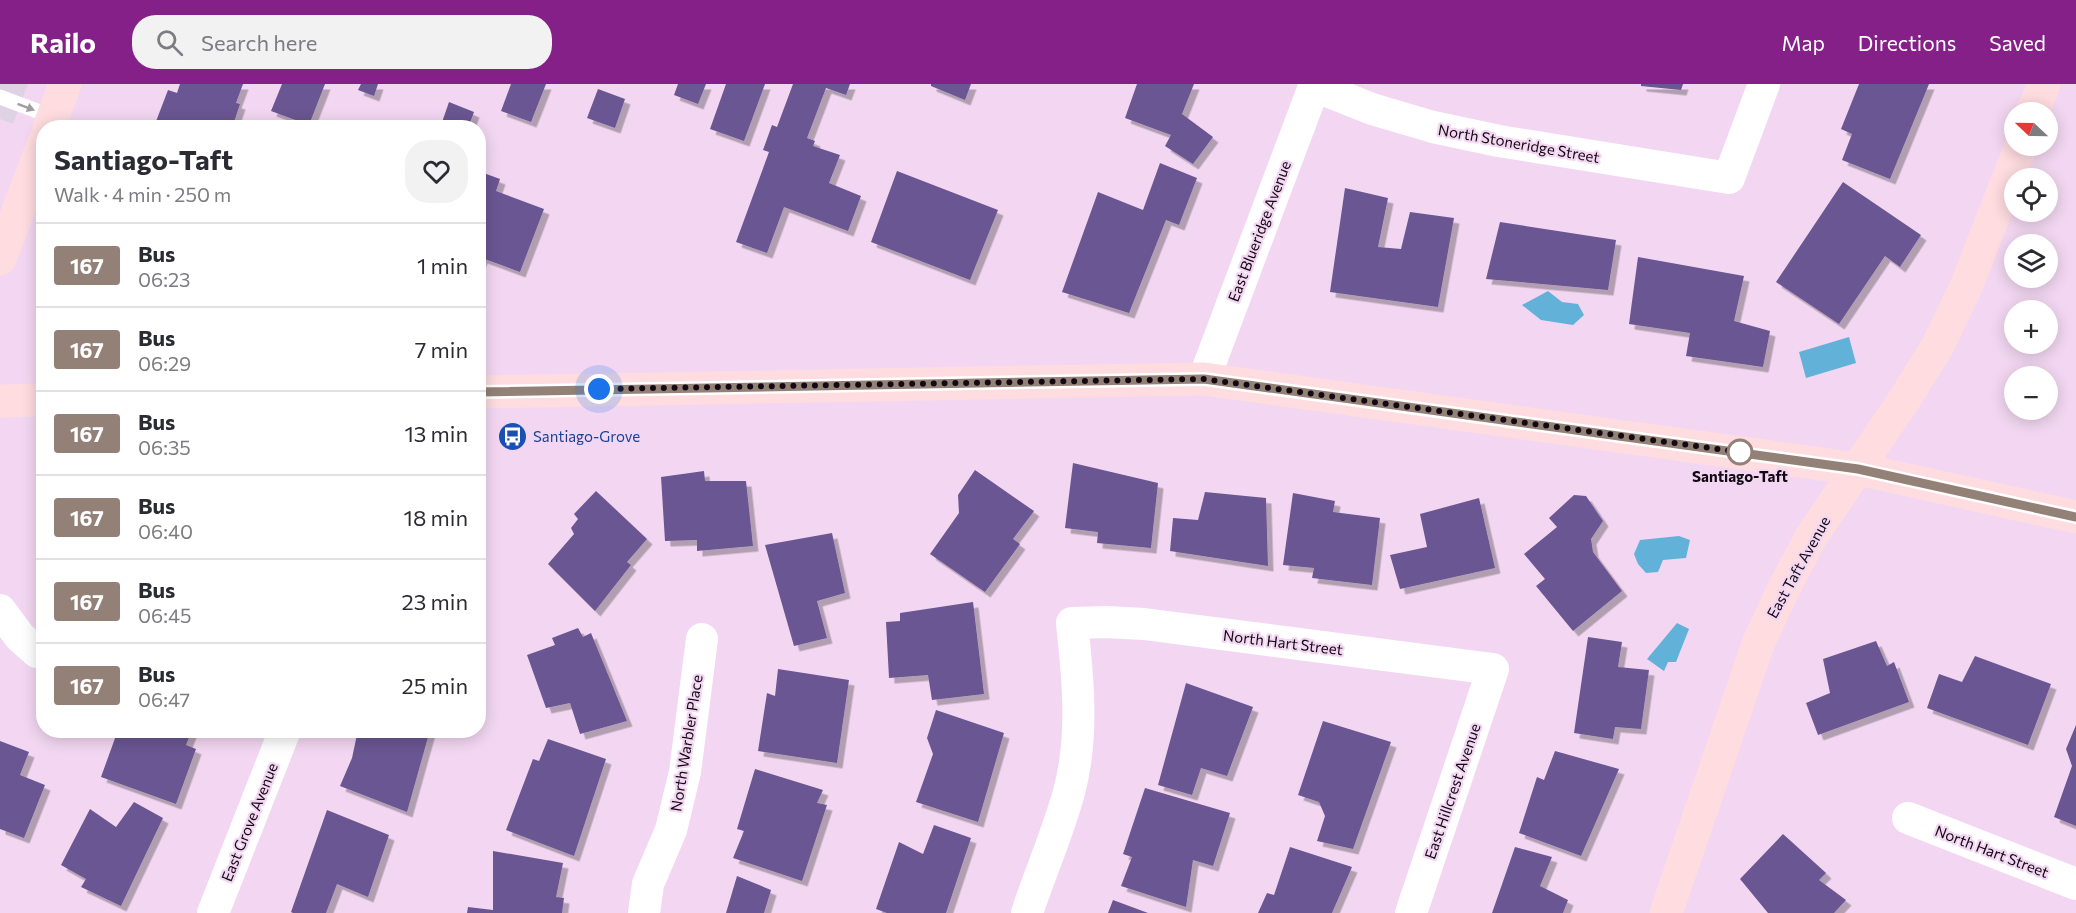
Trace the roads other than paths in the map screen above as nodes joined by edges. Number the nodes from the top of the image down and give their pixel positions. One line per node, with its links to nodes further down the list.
1 (65, 84): 7 (main road)
2 (1764, 84): 4 (street, North Stoneridge Street)
3 (2044, 84): 6 (main road)
4 (1315, 85): 12 (street, East Blueridge Avenue)
5 (0, 97): 8 (lane, one-way to 8)
6 (2037, 102)
7 (51, 120)
8 (36, 121)
9 (2017, 156): 16 (main road, East Taft Avenue)
10 (36, 162): 11 (main road)
11 (0, 259)
12 (1204, 379): 13 (main road); 16 (main road)
13 (486, 392)
14 (36, 400): 15 (main road)
15 (0, 401)
16 (1858, 469): 17 (main road); 29 (main road, East Taft Avenue)
17 (2076, 517)
18 (0, 610): 20 (street)
19 (702, 639): 26 (street, North Warbler Place)
20 (36, 651)
21 (1493, 669): 27 (street, North Hart Street); 28 (street, East Hillcrest Avenue)
22 (282, 738): 25 (street, East Grove Avenue)
23 (1908, 818): 24 (street, North Hart Street)
24 (2076, 884)
25 (213, 913)
26 (644, 913)
27 (1027, 913)
28 (1411, 913)
29 (1666, 913)

